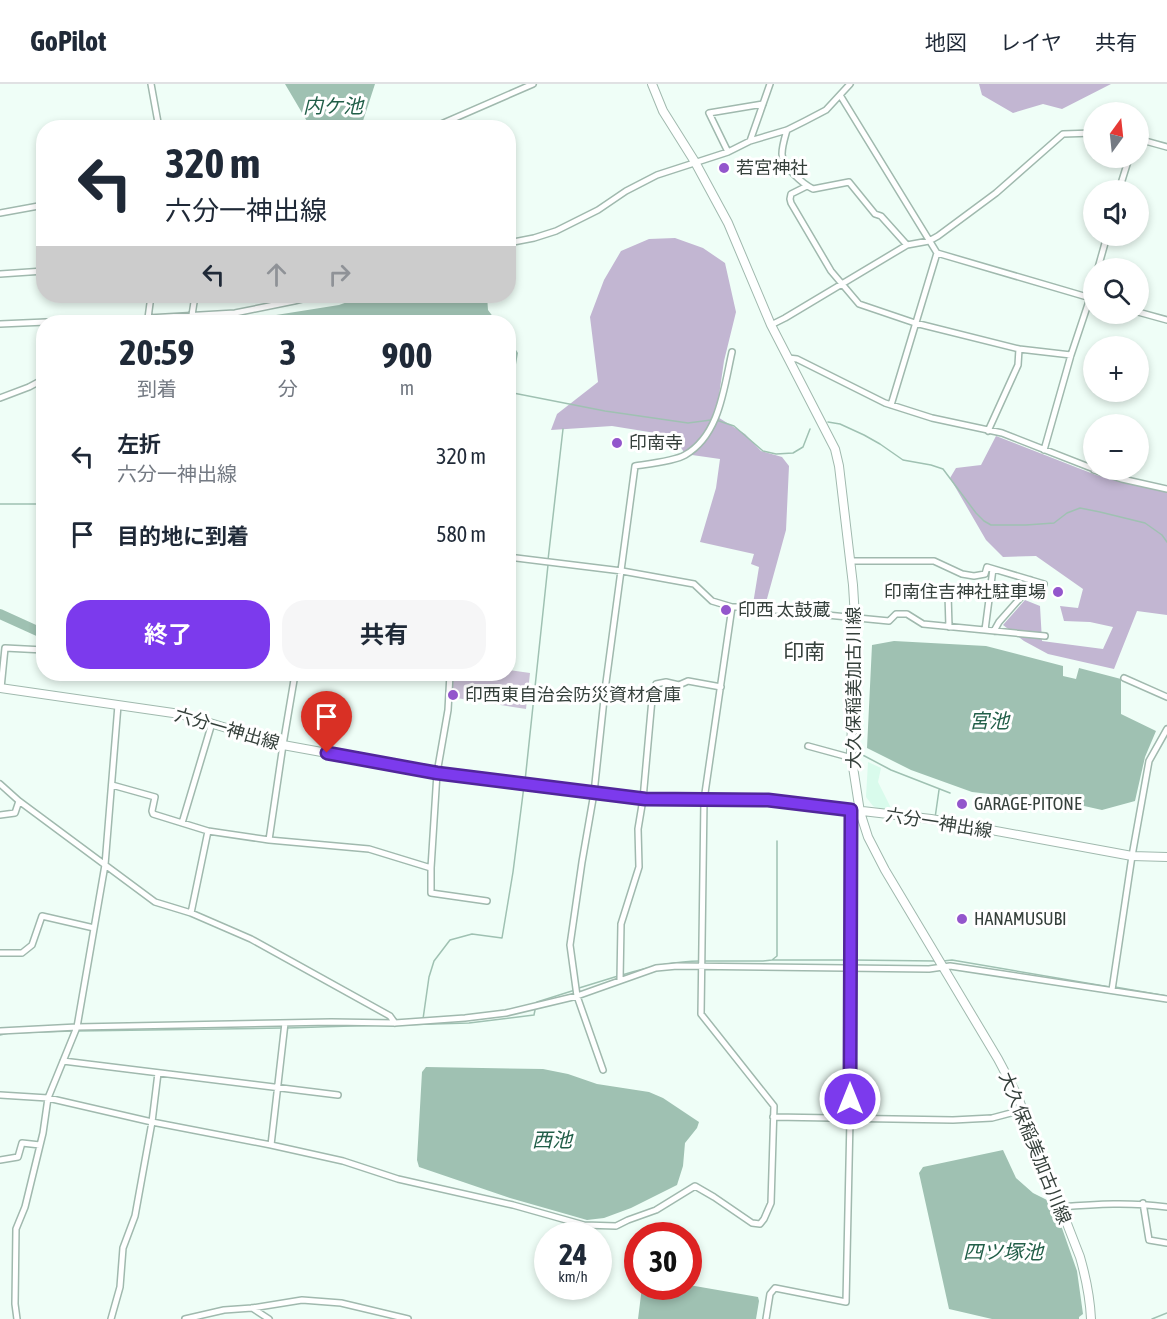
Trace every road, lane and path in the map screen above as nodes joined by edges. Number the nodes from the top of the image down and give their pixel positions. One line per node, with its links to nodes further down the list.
1 (151, 84): 8 (street)
2 (534, 84): 9 (street)
3 (652, 84): 16 (main road, 大久保稲美加古川線)
4 (770, 84): 7 (street)
5 (850, 84): 6 (street)
6 (840, 94): 10 (street); 21 (street)
7 (763, 104): 12 (street); 15 (street)
8 (158, 120)
9 (453, 120)
10 (787, 130): 12 (street); 17 (street)
11 (1083, 133): 21 (street)
12 (750, 141): 15 (street)
13 (1149, 141): 14 (street)
14 (1167, 147)
15 (728, 152): 16 (street)
16 (695, 162): 20 (street); 37 (main road, 大久保稲美加古川線)
17 (807, 186): 22 (street); 26 (street)
18 (36, 206): 19 (street)
19 (0, 213)
20 (516, 241)
21 (929, 241): 22 (street); 23 (street)
22 (907, 245): 26 (street)
23 (937, 253): 27 (street); 34 (street)
24 (36, 272): 25 (street)
25 (0, 274)
26 (841, 284): 34 (street); 37 (street)
27 (1083, 296)
28 (194, 303): 30 (street)
29 (284, 303): 30 (street)
30 (192, 315)
31 (1149, 315): 32 (street)
32 (1167, 320)
33 (36, 322): 36 (street)
34 (915, 323): 38 (street); 44 (street)
35 (1083, 323): 40 (street)
36 (0, 324)
37 (771, 324): 41 (main road, 大久保稲美加古川線)
38 (1019, 349): 40 (street); 45 (street)
39 (732, 352): 53 (street)
40 (1071, 355): 46 (street)
41 (788, 358): 44 (street); 51 (main road, 大久保稲美加古川線)
42 (36, 383): 43 (street)
43 (0, 398)
44 (891, 405): 45 (street)
45 (988, 431): 46 (street)
46 (1044, 450): 47 (street)
47 (1083, 465)
48 (1126, 480): 49 (street)
49 (1167, 489)
50 (516, 558): 53 (street)
51 (850, 561): 52 (street); 58 (main road, 大久保稲美加古川線)
52 (993, 569): 54 (street); 60 (street)
53 (622, 571): 57 (street); 69 (street)
54 (1031, 580): 55 (street); 61 (street)
55 (1044, 584)
56 (948, 594): 59 (street)
57 (732, 608): 58 (street); 67 (street)
58 (855, 618): 59 (street); 79 (main road, 大久保稲美加古川線)
59 (949, 627): 60 (street)
60 (986, 630): 61 (street)
61 (994, 631): 62 (street)
62 (1045, 636)
63 (36, 650): 68 (street)
64 (1124, 678): 70 (street)
65 (294, 681): 75 (street)
66 (450, 681): 80 (street)
67 (721, 687): 71 (street); 85 (street)
68 (0, 688): 72 (main road, 六分一神出線)
69 (605, 688): 71 (street); 83 (street)
70 (1167, 697)
71 (652, 699): 78 (street)
72 (118, 705): 73 (main road, 六分一神出線); 82 (street)
73 (212, 723): 75 (main road, 六分一神出線); 90 (street)
74 (1167, 729): 93 (street)
75 (283, 745): 80 (main road, 六分一神出線); 92 (street)
76 (808, 746): 79 (street)
77 (639, 753): 78 (street)
78 (647, 754): 84 (street)
79 (852, 758): 88 (main road, 大久保稲美加古川線)
80 (437, 773): 83 (main road, 六分一神出線); 96 (street)
81 (0, 784): 86 (street)
82 (112, 785): 90 (street); 95 (street)
83 (594, 793): 84 (main road, 六分一神出線); 106 (street)
84 (642, 799): 85 (main road, 六分一神出線); 104 (street)
85 (704, 800): 87 (main road, 六分一神出線); 101 (street)
86 (19, 801): 89 (street); 95 (street)
87 (851, 810): 88 (main road, 六分一神出線); 103 (street)
88 (860, 812): 93 (main road, 六分一神出線); 102 (main road, 大久保稲美加古川線)
89 (0, 815)
90 (182, 823): 91 (street)
91 (208, 831): 92 (street); 98 (street)
92 (269, 840): 96 (street)
93 (1132, 856): 94 (main road, 六分一神出線); 105 (street)
94 (1167, 857)
95 (105, 865): 98 (street); 99 (street)
96 (432, 868): 97 (street)
97 (488, 901)
98 (191, 913): 109 (street)
99 (94, 928): 100 (street); 110 (street)
100 (0, 953)
101 (702, 966): 103 (street); 104 (street); 120 (street)
102 (943, 966): 103 (street); 105 (street); 119 (main road, 大久保稲美加古川線)
103 (851, 968): 121 (street)
104 (620, 980): 106 (street)
105 (1112, 990): 107 (street)
106 (577, 996): 109 (street); 113 (street)
107 (1167, 999)
108 (285, 1023): 109 (street); 110 (street); 115 (street)
109 (395, 1023)
110 (77, 1027): 111 (street); 112 (street)
111 (0, 1031)
112 (63, 1061): 114 (street); 118 (street)
113 (603, 1070)
114 (158, 1073): 115 (street); 122 (street)
115 (279, 1088): 117 (street); 124 (street)
116 (0, 1095): 118 (street)
117 (338, 1095)
118 (48, 1098): 122 (street); 123 (street)
119 (1022, 1110): 121 (street); 127 (main road, 大久保稲美加古川線)
120 (773, 1117): 121 (street); 124 (street)
121 (850, 1119): 136 (street)
122 (152, 1122): 124 (street); 132 (street)
123 (40, 1145): 125 (street); 131 (street)
124 (271, 1145)
125 (0, 1160)
126 (1143, 1203): 127 (street); 128 (street); 129 (street)
127 (1060, 1207): 137 (main road, 大久保稲美加古川線)
128 (1167, 1207)
129 (1167, 1243)
130 (252, 1308): 133 (street); 134 (street); 135 (street)
131 (17, 1319)
132 (111, 1319)
133 (185, 1319)
134 (269, 1319)
135 (408, 1319)
136 (766, 1319)
137 (1091, 1319)

